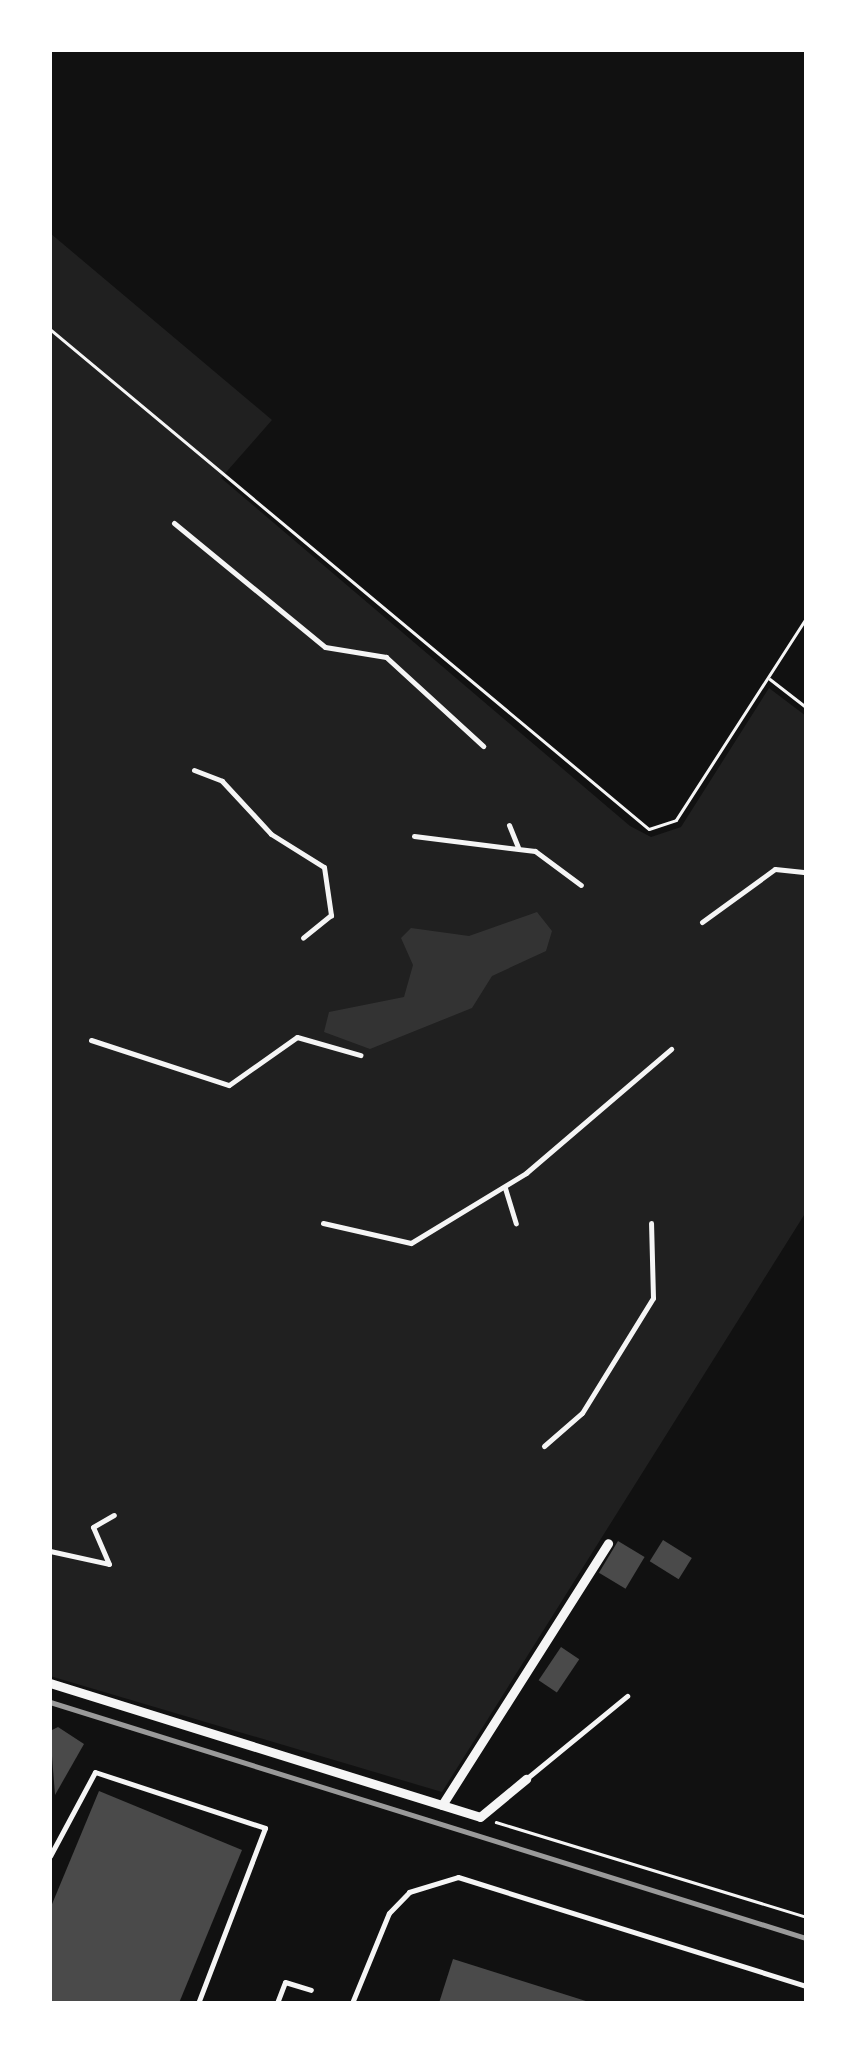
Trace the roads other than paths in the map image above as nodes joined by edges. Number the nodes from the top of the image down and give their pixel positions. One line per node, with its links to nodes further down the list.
1 (174, 523): 2 (lane)
2 (483, 746)
3 (194, 770): 10 (lane)
4 (509, 826): 6 (lane)
5 (414, 836): 6 (lane)
6 (518, 847): 8 (lane)
7 (806, 872): 9 (lane)
8 (581, 885)
9 (702, 922)
10 (303, 938)
11 (91, 1040): 13 (lane)
12 (670, 1049): 14 (lane)
13 (360, 1056)
14 (505, 1188): 15 (lane); 17 (lane)
15 (324, 1223)
16 (651, 1223): 18 (lane)
17 (516, 1224)
18 (544, 1446)
19 (114, 1515): 21 (lane)
20 (608, 1543): 25 (street)
21 (50, 1551)
22 (50, 1683): 25 (street)
23 (627, 1696): 24 (lane)
24 (526, 1779): 25 (street)
25 (442, 1805)
26 (50, 1856): 29 (lane)
27 (806, 1986): 31 (lane)
28 (311, 1990): 30 (lane)
29 (198, 2003)
30 (276, 2003)
31 (352, 2003)

